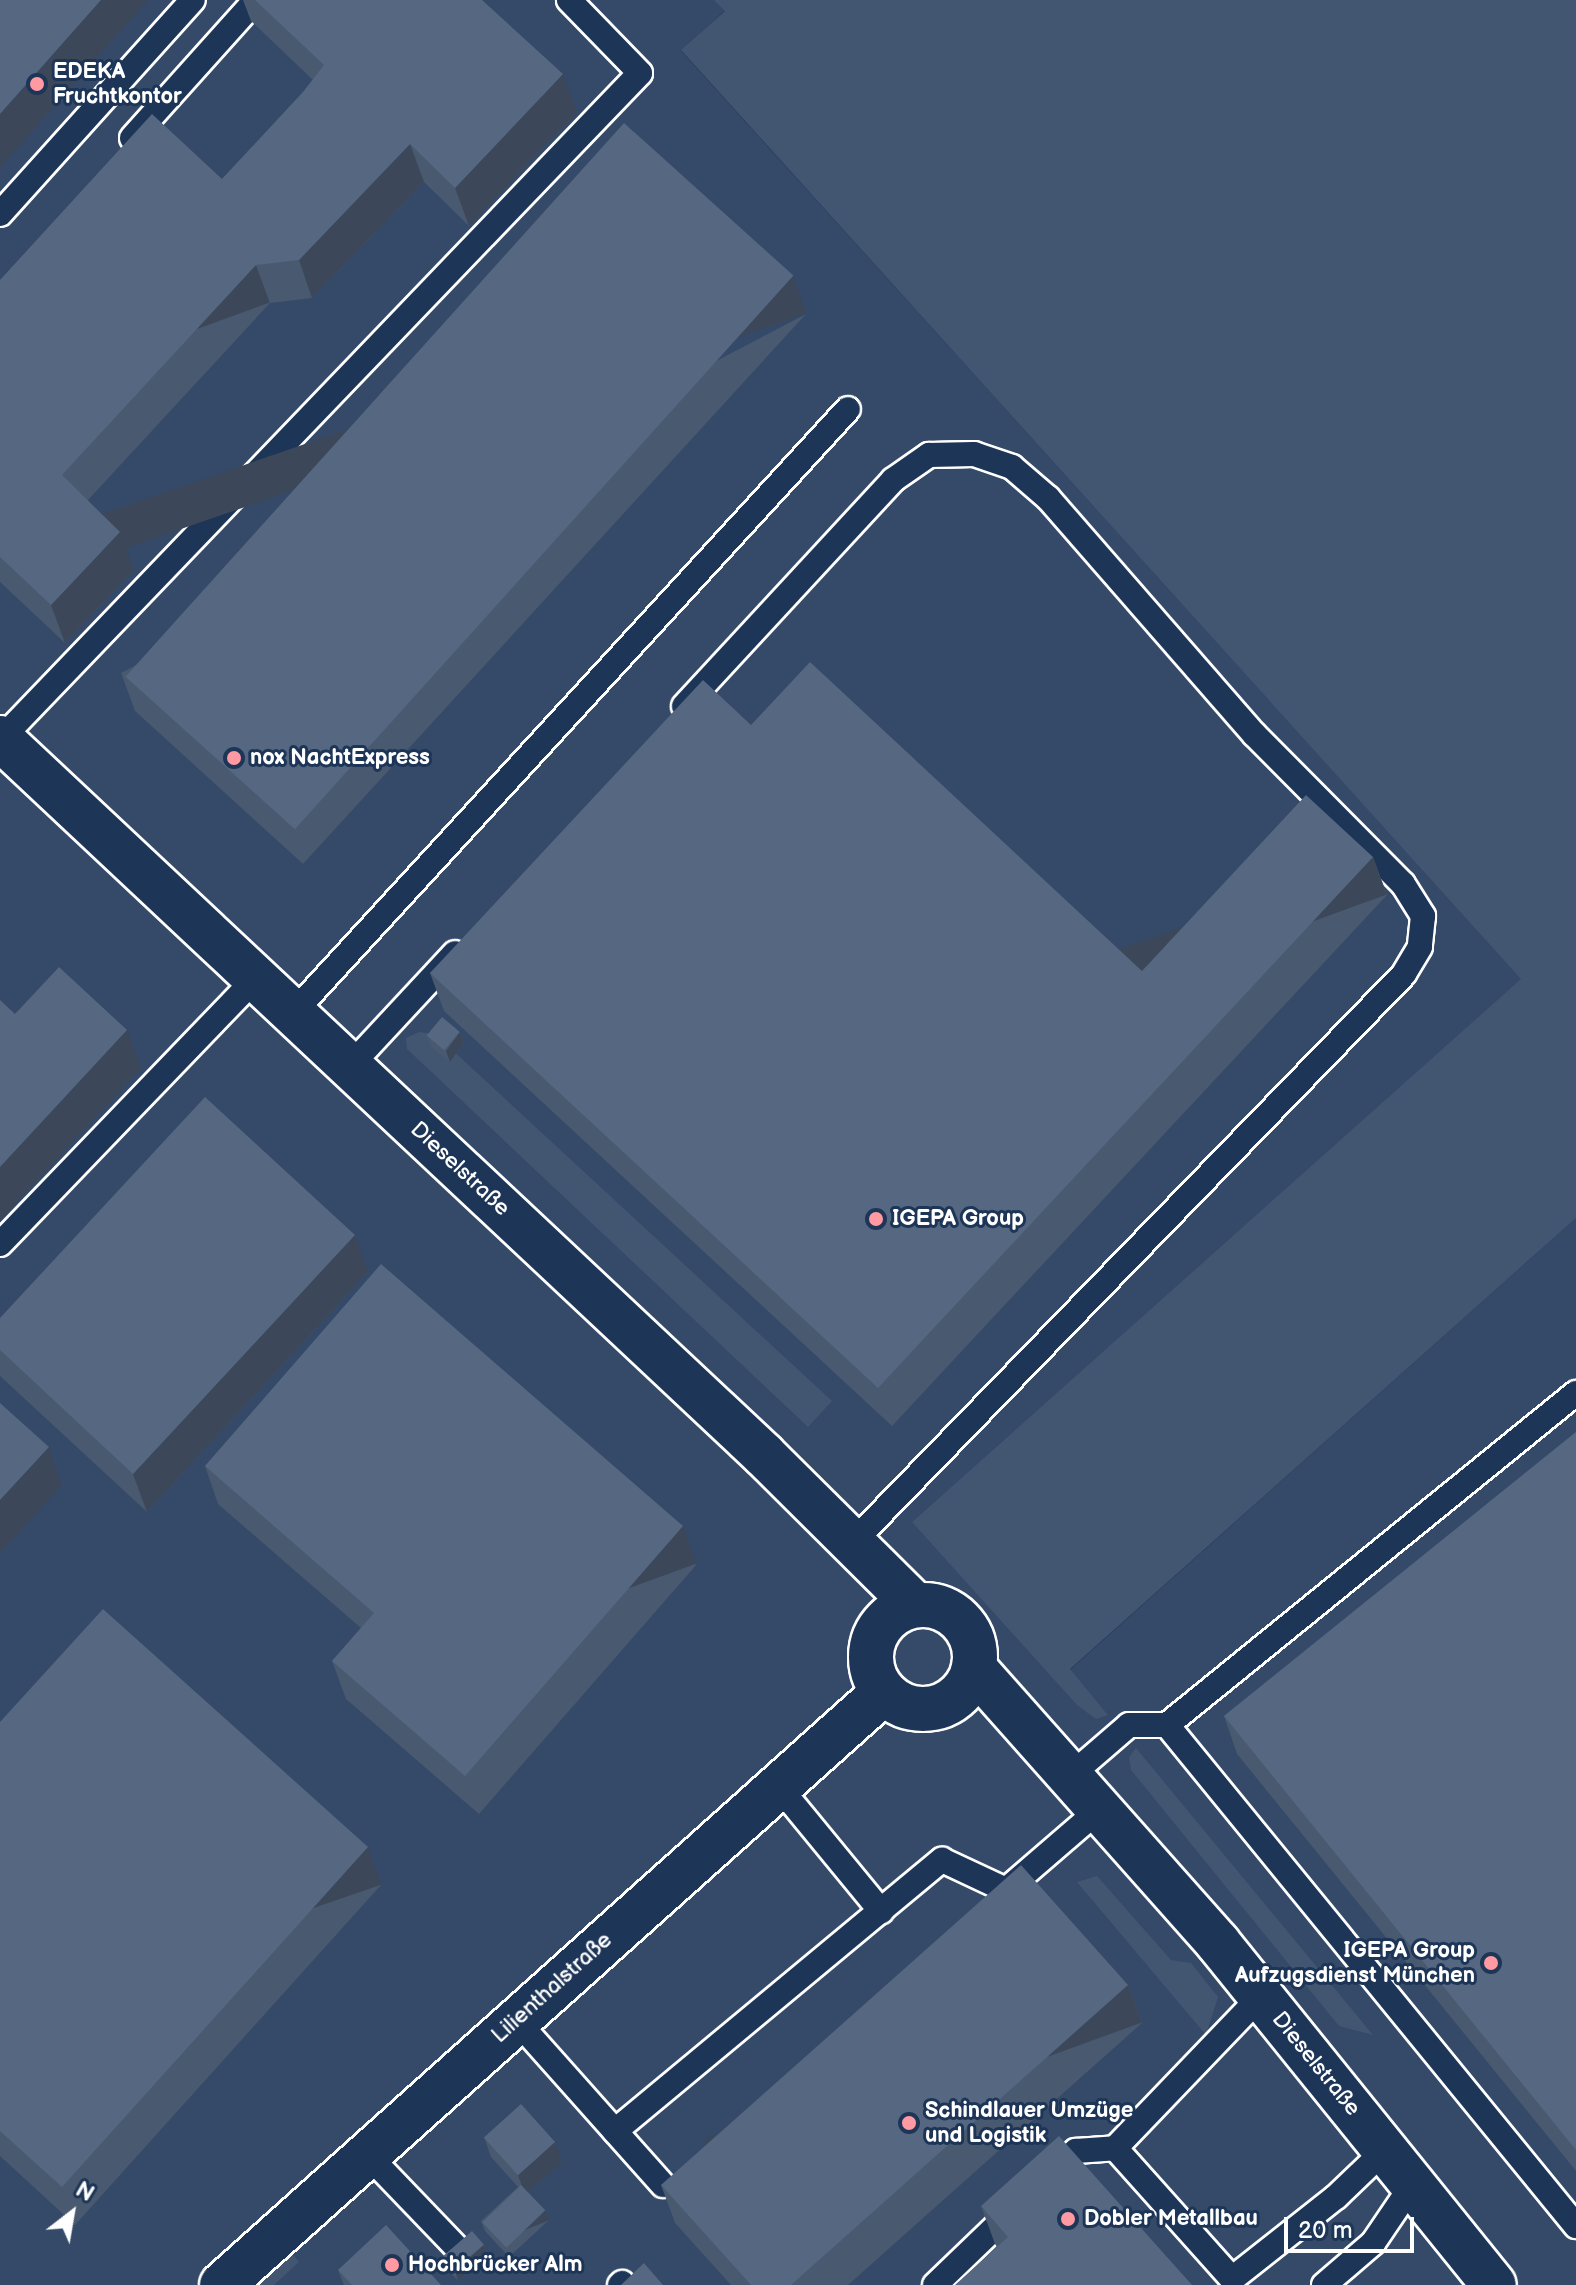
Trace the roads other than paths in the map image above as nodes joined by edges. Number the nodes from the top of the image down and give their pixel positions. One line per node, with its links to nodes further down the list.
1 (193, 0): 5 (lane)
2 (256, 0): 4 (lane)
3 (569, 0): 8 (lane)
4 (117, 155)
5 (0, 214)
6 (848, 409): 11 (lane)
7 (668, 723): 15 (lane)
8 (1, 739): 10 (street, Dieselstraße)
9 (474, 932): 12 (lane)
10 (256, 978): 11 (street, Dieselstraße); 13 (lane)
11 (293, 1013): 12 (street, Dieselstraße)
12 (350, 1066): 15 (street, Dieselstraße)
13 (0, 1244)
14 (1576, 1393): 19 (lane)
15 (853, 1542): 16 (street, Dieselstraße)
16 (915, 1605): 17 (street); 18 (street)
17 (974, 1668): 18 (street); 20 (street, Dieselstraße)
18 (884, 1692): 21 (street, Lilienthalstraße)
19 (1167, 1725): 20 (lane); 32 (lane)
20 (1070, 1776): 22 (street, Dieselstraße)
21 (779, 1787): 23 (lane); 25 (street, Lilienthalstraße)
22 (1100, 1809): 23 (lane); 24 (street, Dieselstraße)
23 (881, 1911): 26 (lane)
24 (1261, 1996): 27 (lane); 28 (street, Dieselstraße)
25 (516, 2020): 26 (lane); 29 (street, Lilienthalstraße)
26 (615, 2131): 31 (lane)
27 (1115, 2148): 28 (lane); 35 (lane)
28 (1385, 2150): 30 (street, Dieselstraße)
29 (367, 2154): 33 (lane); 34 (street, Lilienthalstraße)
30 (1413, 2184): 36 (lane); 37 (street, Dieselstraße)
31 (663, 2185)
32 (1576, 2226)
33 (462, 2253)
34 (222, 2285)
35 (935, 2285)
36 (1324, 2285)
37 (1494, 2285)

